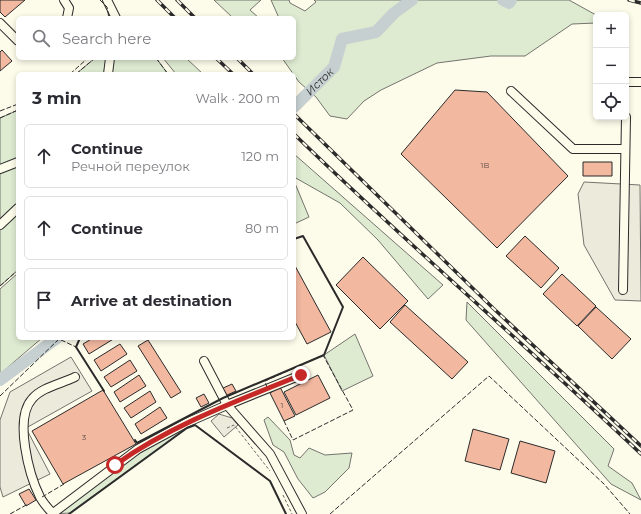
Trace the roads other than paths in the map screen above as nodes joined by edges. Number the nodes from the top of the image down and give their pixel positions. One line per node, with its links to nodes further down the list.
1 (64, 0): 3 (street)
2 (107, 0): 4 (street)
3 (67, 16)
4 (115, 16)
5 (0, 23): 6 (street)
6 (16, 39)
7 (110, 60): 8 (street)
8 (108, 72)
9 (629, 82): 10 (street)
10 (641, 82)
11 (511, 91): 13 (street)
12 (626, 120): 13 (street)
13 (625, 148): 18 (street)
14 (16, 163): 15 (street)
15 (0, 169)
16 (16, 210): 17 (street)
17 (0, 225)
18 (623, 290)
19 (204, 361): 22 (street)
20 (301, 375): 22 (street)
21 (75, 377): 23 (street)
22 (227, 405): 23 (street); 24 (street)
23 (52, 514)
24 (302, 514)

